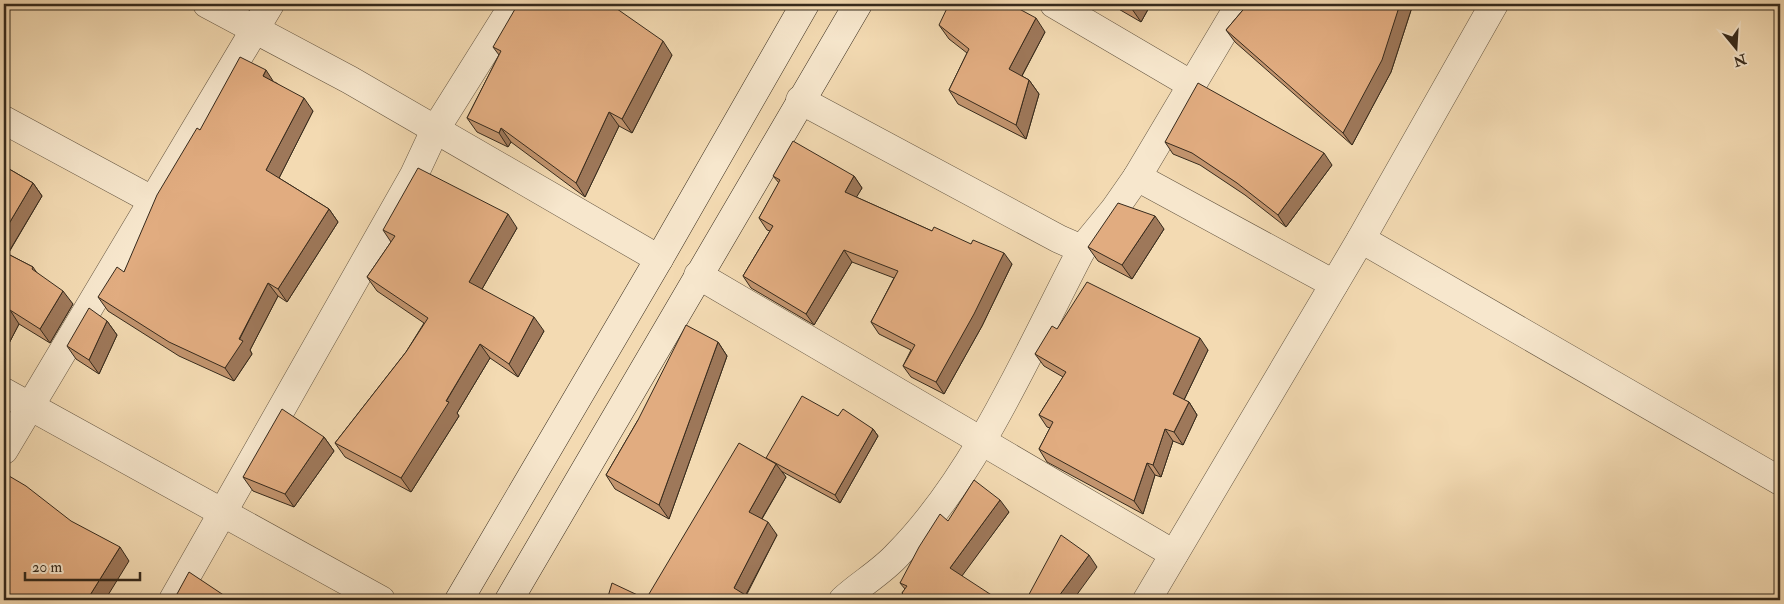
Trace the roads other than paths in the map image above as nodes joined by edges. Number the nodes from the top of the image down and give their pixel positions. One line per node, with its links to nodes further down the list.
1 (207, 4): 9 (street)
2 (270, 4): 9 (street)
3 (514, 4): 13 (street)
4 (805, 4): 18 (street)
5 (858, 4): 11 (street)
6 (1054, 4): 10 (street)
7 (1240, 4): 10 (street)
8 (1494, 4): 16 (street)
9 (255, 29): 13 (street); 15 (street)
10 (1192, 85): 14 (street)
11 (800, 100): 17 (street); 19 (street)
12 (4, 120): 15 (street)
13 (435, 130): 18 (street); 26 (street)
14 (1137, 177): 17 (street); 20 (street)
15 (152, 200): 22 (street)
16 (1361, 239): 20 (street); 25 (street)
17 (1082, 249): 23 (street)
18 (659, 259): 30 (street)
19 (698, 275): 23 (street); 31 (street)
20 (1334, 284): 27 (street)
21 (4, 392): 22 (street)
22 (28, 406): 24 (street); 26 (street)
23 (982, 442): 27 (street); 32 (street)
24 (4, 450)
25 (1780, 481)
26 (221, 513): 28 (street); 29 (street)
27 (1174, 554): 33 (street)
28 (173, 600)
29 (381, 600)
30 (459, 600)
31 (509, 600)
32 (842, 600)
33 (1147, 600)

